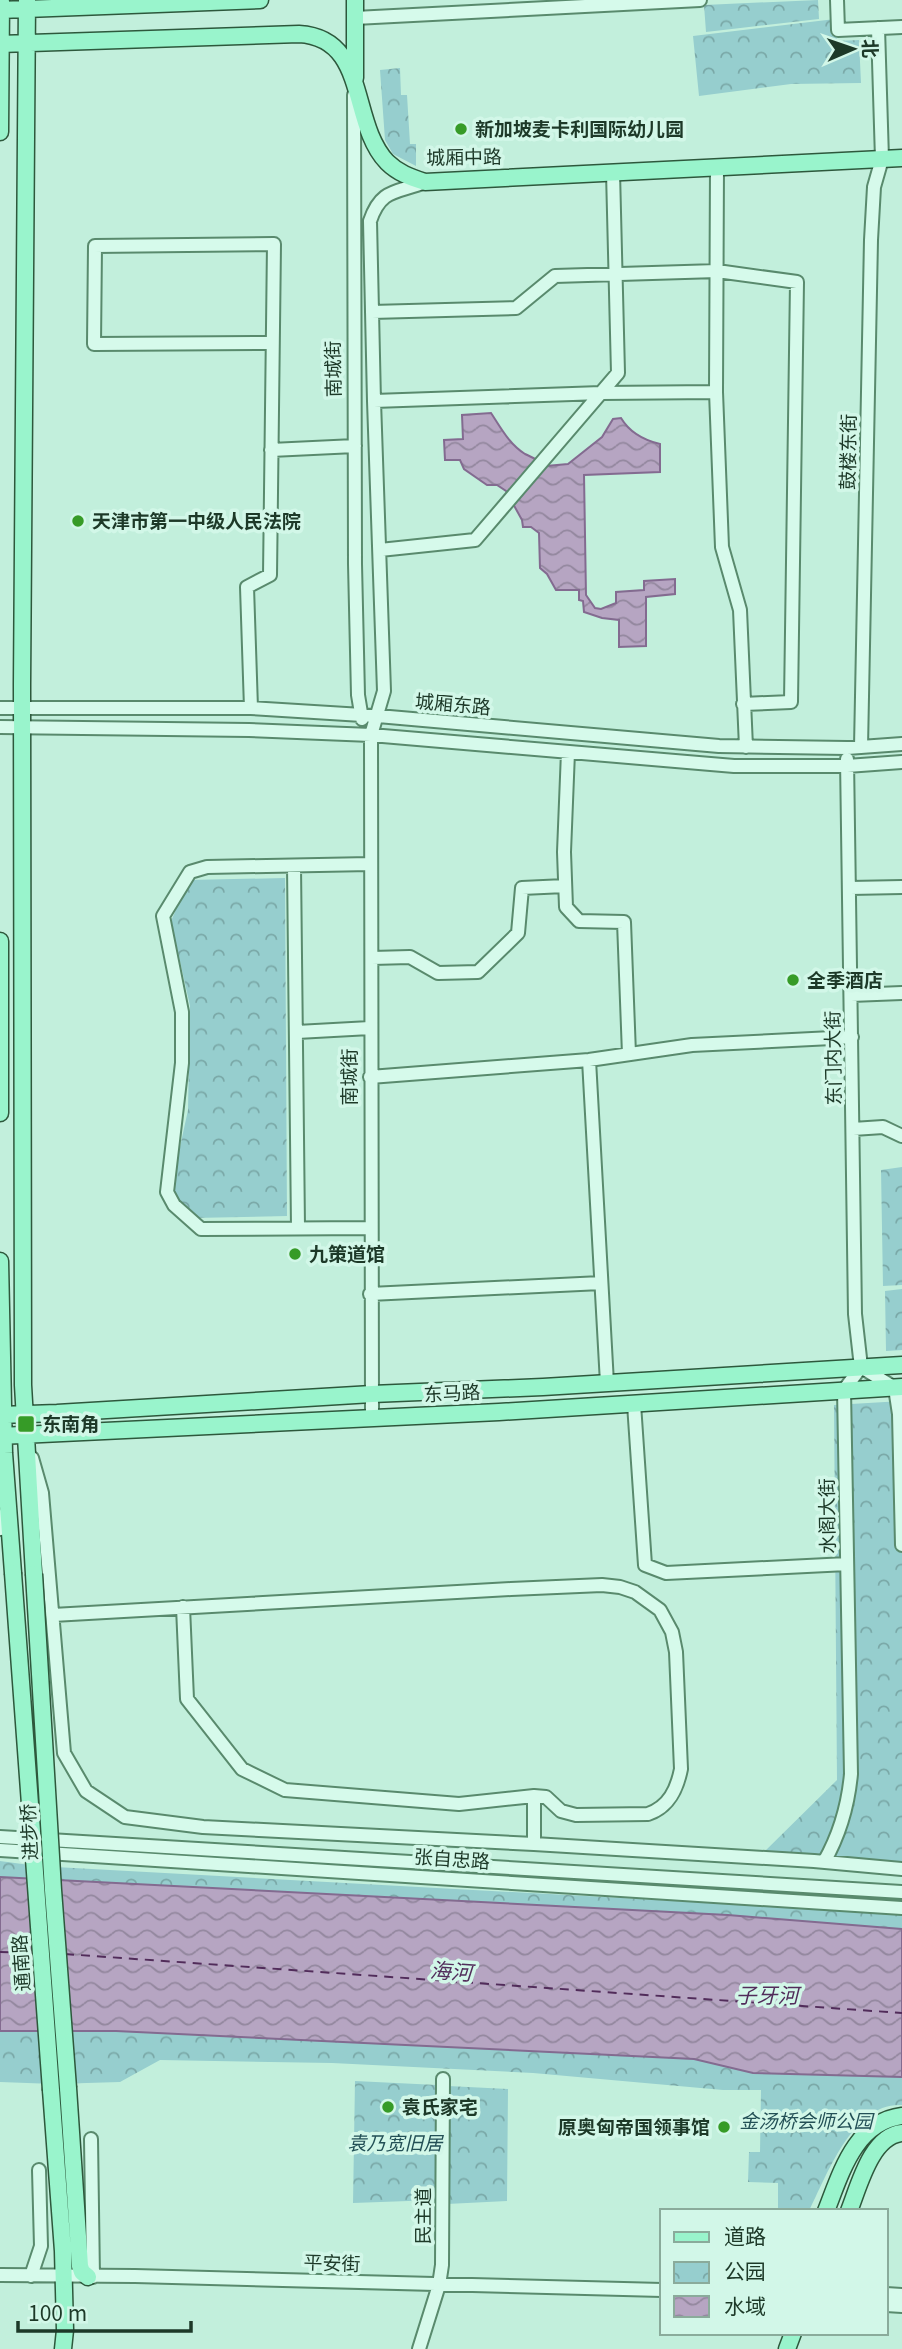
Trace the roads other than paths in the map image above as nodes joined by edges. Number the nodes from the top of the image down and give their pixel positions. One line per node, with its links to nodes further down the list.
1 (1, 0): 7 (main road)
2 (260, 0): 6 (main road)
3 (355, 0): 8 (main road, 南城街)
4 (700, 0): 8 (street)
5 (837, 0): 10 (street)
6 (27, 5): 7 (main road); 12 (main road)
7 (0, 10): 11 (main road)
8 (355, 18): 13 (main road, 南城街)
9 (902, 27): 10 (street)
10 (878, 28): 16 (street, 鼓楼东街)
11 (0, 44): 12 (main road, 城厢中路); 14 (main road)
12 (27, 44): 13 (main road, 城厢中路); 32 (main road)
13 (355, 82): 19 (main road, 城厢中路); 27 (street, 南城街)
14 (0, 131)
15 (902, 158): 16 (main road, 城厢中路)
16 (882, 159): 17 (main road, 城厢中路); 41 (street, 鼓楼东街)
17 (717, 167): 18 (main road, 城厢中路); 20 (street)
18 (613, 172): 19 (main road, 城厢中路); 21 (street)
19 (425, 182): 22 (street, 南城街)
20 (717, 271): 21 (street); 24 (street); 30 (street)
21 (615, 273): 22 (street); 25 (street)
22 (372, 312): 26 (street, 南城街)
23 (272, 344): 23 (street); 28 (street)
24 (716, 391): 25 (street); 30 (street)
25 (601, 393): 26 (street); 29 (street)
26 (374, 401): 29 (street, 南城街)
27 (355, 446): 28 (street); 34 (street, 南城街)
28 (271, 450): 33 (street)
29 (380, 550): 35 (street, 南城街)
30 (743, 704): 40 (street)
31 (0, 708): 32 (street, 城厢东路)
32 (22, 708): 33 (street, 城厢东路); 37 (main road)
33 (251, 708): 34 (street, 城厢东路)
34 (360, 714): 35 (street, 城厢东路); 38 (street, 南城街)
35 (378, 716): 38 (street, 南城街); 40 (street, 城厢东路)
36 (0, 727): 37 (street, 城厢东路)
37 (22, 727): 38 (street, 城厢东路); 76 (main road)
38 (370, 735): 43 (street, 城厢东路); 46 (street, 南城街)
39 (902, 744): 41 (street, 城厢东路)
40 (746, 747): 42 (street, 城厢东路)
41 (861, 747): 42 (street, 城厢东路)
42 (847, 748): 45 (street, 东门内大街)
43 (568, 752): 45 (street, 城厢东路); 48 (street)
44 (902, 762): 45 (street, 城厢东路)
45 (847, 766): 50 (street, 东门内大街)
46 (370, 863): 47 (street); 52 (street, 南城街)
47 (294, 866): 56 (street); 64 (street)
48 (565, 886): 52 (street); 58 (street)
49 (902, 887): 50 (street)
50 (850, 888): 54 (street, 东门内大街)
51 (0, 942): 61 (main road)
52 (372, 958): 55 (street, 南城街)
53 (902, 993): 54 (street)
54 (851, 995): 57 (street, 东门内大街)
55 (370, 1028): 56 (street); 60 (street, 南城街)
56 (297, 1032): 64 (street)
57 (852, 1037): 58 (street); 62 (street, 东门内大街)
58 (629, 1054): 59 (street)
59 (589, 1060): 60 (street); 67 (street)
60 (370, 1077): 65 (street, 南城街)
61 (0, 1113)
62 (853, 1129): 63 (street); 70 (street, 东门内大街)
63 (902, 1136)
64 (298, 1227): 65 (street)
65 (370, 1228): 68 (street, 南城街)
66 (0, 1261): 77 (main road, 通南路)
67 (601, 1283): 68 (street); 71 (street)
68 (370, 1294): 74 (street, 南城街)
69 (902, 1365): 70 (main road, 东马路)
70 (861, 1367): 71 (main road, 东马路); 72 (street); 73 (street)
71 (607, 1383): 74 (main road, 东马路)
72 (899, 1387): 73 (main road, 东马路); 83 (street)
73 (844, 1390): 75 (main road, 东马路); 84 (street, 水阁大街)
74 (372, 1394): 76 (main road, 东马路); 78 (street, 南城街)
75 (634, 1404): 78 (main road, 东马路); 84 (street)
76 (24, 1413): 77 (main road, 东马路); 79 (main road)
77 (2, 1415): 80 (main road, 通南路)
78 (372, 1418): 79 (main road, 东马路)
79 (25, 1434): 80 (main road, 东马路); 86 (street); 105 (main road, 进步桥, bridge)
80 (2, 1445): 81 (main road, 通南路)
81 (7, 1509): 82 (street); 104 (main road, 通南路, bridge)
82 (0, 1529)
83 (902, 1545)
84 (847, 1564): 91 (street, 水阁大街)
85 (183, 1607): 86 (street); 87 (street); 87 (street)
86 (53, 1615): 89 (street)
87 (534, 1796): 89 (street)
88 (0, 1837): 93 (street, 张自忠路)
89 (534, 1844): 91 (street)
90 (0, 1850): 94 (street, 张自忠路)
91 (824, 1862): 92 (street)
92 (902, 1869)
93 (902, 1892)
94 (902, 1908)
95 (443, 2079): 106 (street, 民主道)
96 (902, 2116): 100 (main road)
97 (902, 2133): 101 (main road)
98 (91, 2138): 105 (street)
99 (39, 2170): 103 (street)
100 (827, 2209)
101 (850, 2209)
102 (0, 2275): 103 (street, 平安街)
103 (31, 2276): 104 (street, 平安街)
104 (64, 2277): 105 (street, 平安街); 108 (main road, 通南路)
105 (90, 2277): 106 (street, 平安街)
106 (439, 2285): 107 (street, 平安街); 109 (street, 民主道)
107 (660, 2290)
108 (63, 2349)
109 (419, 2349)

